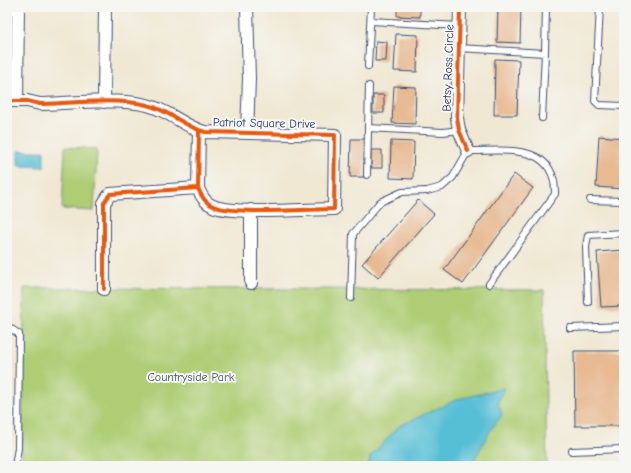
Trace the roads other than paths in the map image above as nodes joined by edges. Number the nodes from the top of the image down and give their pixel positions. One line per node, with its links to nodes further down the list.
1 (18, 7): 10 (street)
2 (105, 7): 16 (street)
3 (248, 7): 22 (street)
4 (371, 7): 8 (lane)
5 (460, 7): 9 (street, Betsy Ross Circle)
6 (546, 7): 12 (lane)
7 (600, 7): 17 (lane)
8 (371, 21): 9 (lane); 13 (lane)
9 (459, 26): 11 (street, Betsy Ross Circle)
10 (12, 30): 15 (street)
11 (458, 48): 12 (lane); 20 (street, Betsy Ross Circle)
12 (545, 52): 18 (lane)
13 (368, 66)
14 (369, 86): 19 (lane)
15 (12, 101): 16 (street, Patriot Square Drive)
16 (104, 102): 21 (street, Patriot Square Drive)
17 (624, 106)
18 (542, 118)
19 (368, 128): 20 (lane); 24 (lane)
20 (459, 130): 23 (street, Betsy Ross Circle)
21 (199, 131): 22 (street, Patriot Square Drive); 25 (street)
22 (247, 132): 28 (street, Patriot Square Drive)
23 (468, 151): 31 (lane); 33 (lane)
24 (367, 175)
25 (198, 188): 28 (street); 32 (street)
26 (590, 200): 27 (lane)
27 (624, 200)
28 (251, 210): 30 (street)
29 (624, 233): 34 (lane)
30 (251, 283)
31 (489, 284)
32 (104, 289)
33 (351, 298)
34 (588, 302)
35 (7, 326): 40 (lane)
36 (624, 326): 37 (lane)
37 (570, 328)
38 (624, 449): 39 (lane)
39 (572, 451)
40 (16, 466)

